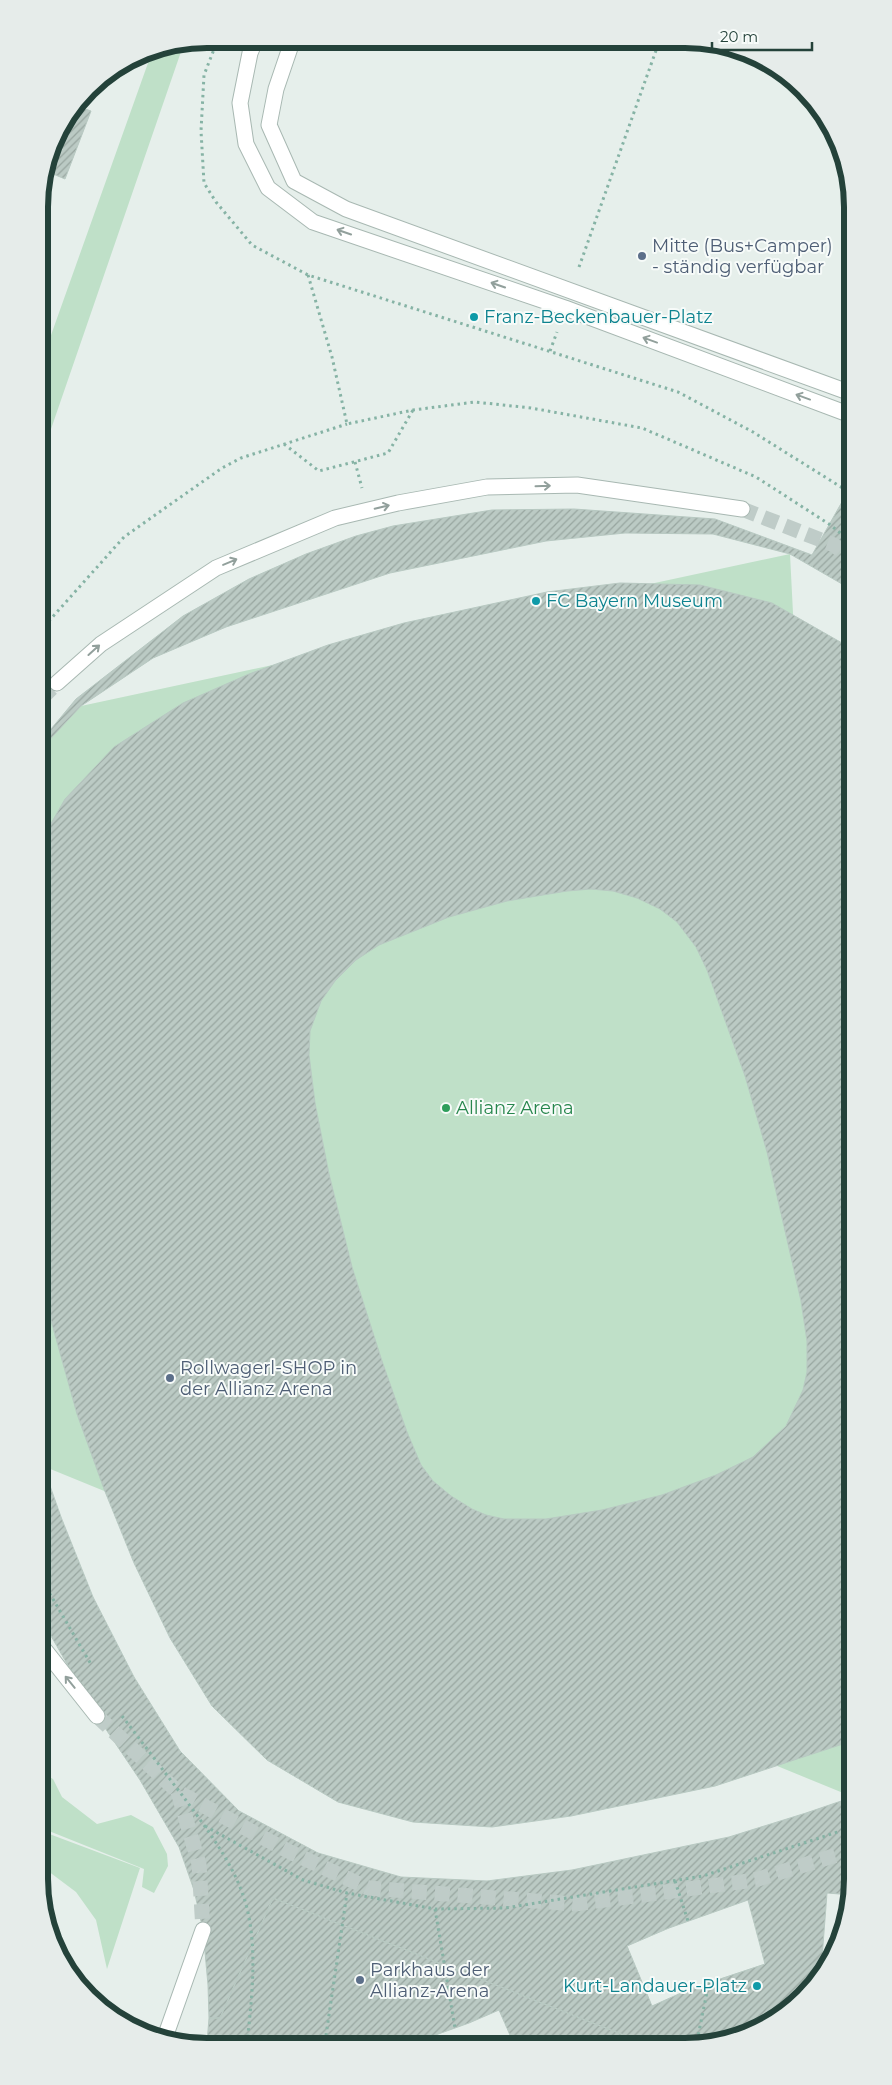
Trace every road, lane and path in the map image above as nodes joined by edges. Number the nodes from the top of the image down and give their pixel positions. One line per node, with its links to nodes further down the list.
1 (214, 48): 5 (path)
2 (252, 48): 7 (lane, one-way to 2)
3 (290, 48): 6 (lane)
4 (657, 48): 6 (path)
5 (308, 275): 8 (path); 12 (path)
6 (571, 290): 9 (lane)
7 (565, 308): 8 (path); 11 (lane, one-way to 7)
8 (550, 351): 16 (path)
9 (844, 391)
10 (413, 410): 12 (path); 14 (path); 18 (path)
11 (844, 413)
12 (347, 424): 13 (path)
13 (284, 444): 14 (path); 19 (path)
14 (355, 462): 15 (path)
15 (358, 474)
16 (844, 489)
17 (742, 509): 20 (lane, one-way to 17)
18 (844, 536)
19 (48, 622)
20 (57, 683)
21 (48, 1591): 23 (path)
22 (48, 1654): 25 (lane, one-way to 22)
23 (92, 1667)
24 (117, 1710): 26 (path)
25 (97, 1716)
26 (205, 1826): 29 (path); 37 (path)
27 (844, 1830): 28 (path)
28 (675, 1881): 30 (path); 31 (path)
29 (347, 1893): 30 (path); 38 (path)
30 (435, 1909): 34 (path)
31 (688, 1920)
32 (203, 1930): 35 (lane)
33 (709, 1982): 36 (path)
34 (455, 2028)
35 (167, 2032)
36 (698, 2037)
37 (248, 2038)
38 (326, 2038)

